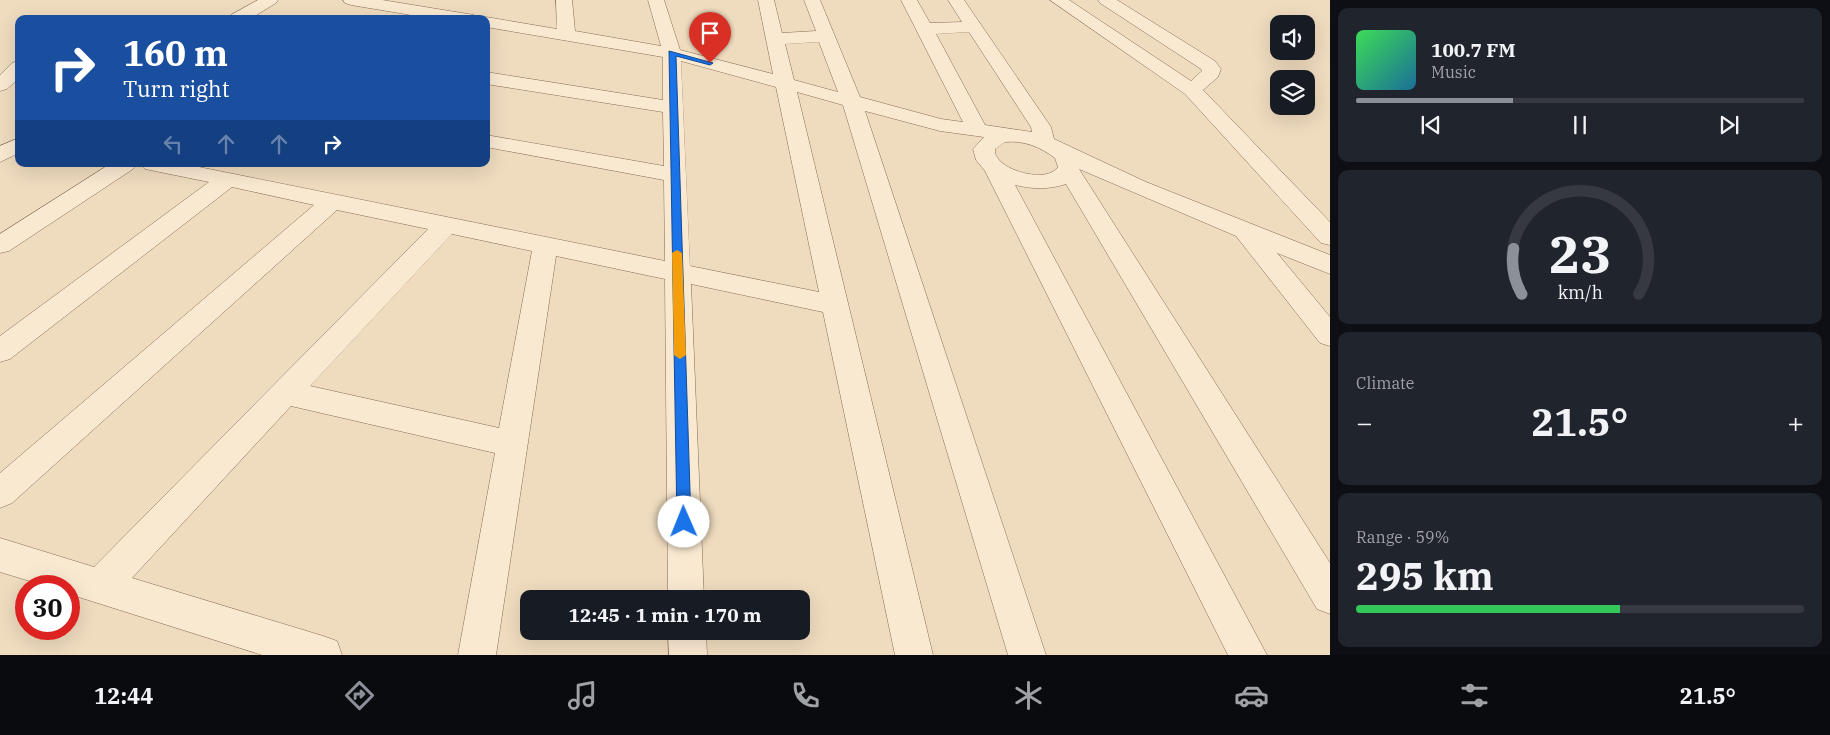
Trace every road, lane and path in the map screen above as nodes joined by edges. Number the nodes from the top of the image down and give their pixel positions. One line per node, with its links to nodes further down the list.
1 (270, 0): 12 (street)
2 (350, 0): 11 (street)
3 (564, 0): 18 (street)
4 (656, 0): 21 (street)
5 (766, 0): 20 (street)
6 (812, 0): 19 (street)
7 (909, 0): 17 (street)
8 (956, 0): 16 (street)
9 (1058, 0): 28 (street)
10 (1106, 0): 28 (street)
11 (374, 4): 13 (street); 14 (street)
12 (245, 15)
13 (357, 15)
14 (460, 15)
15 (490, 20): 18 (street)
16 (973, 27): 17 (street); 38 (street)
17 (924, 30): 32 (street)
18 (566, 34): 21 (street)
19 (827, 36): 20 (street); 29 (street)
20 (774, 39): 26 (street)
21 (672, 53): 26 (street); 30 (street)
22 (0, 62): 23 (street)
23 (15, 62)
24 (15, 71): 27 (street)
25 (490, 79): 30 (street)
26 (785, 83): 29 (street); 52 (street)
27 (0, 85)
28 (1192, 90): 47 (street)
29 (852, 102): 31 (street); 67 (street)
30 (673, 108): 41 (street)
31 (940, 125): 32 (street); 37 (street)
32 (978, 130): 33 (street)
33 (1018, 135): 37 (street); 38 (street)
34 (490, 142): 41 (street)
35 (15, 146): 36 (street)
36 (0, 155)
37 (990, 163): 38 (street); 68 (street)
38 (1060, 164): 43 (street); 43 (street); 61 (street)
39 (120, 167): 48 (street)
40 (168, 167): 42 (street)
41 (675, 175): 51 (street)
42 (228, 179): 44 (street); 54 (street)
43 (1138, 187): 46 (street)
44 (333, 201): 45 (street); 57 (street)
45 (446, 225): 49 (street); 55 (street)
46 (1244, 230): 50 (street); 53 (street)
47 (1330, 237)
48 (0, 245)
49 (545, 246): 51 (street); 56 (street)
50 (1330, 265)
51 (678, 273): 52 (street); 60 (street)
52 (835, 305): 66 (street)
53 (1330, 336)
54 (0, 351)
55 (285, 393): 56 (street); 59 (street)
56 (512, 444): 64 (street)
57 (0, 493)
58 (0, 555): 59 (street)
59 (100, 586): 63 (street)
60 (686, 590)
61 (1330, 596)
62 (687, 640): 65 (street)
63 (323, 655)
64 (477, 655)
65 (688, 655)
66 (914, 655)
67 (1027, 655)
68 (1248, 655)

